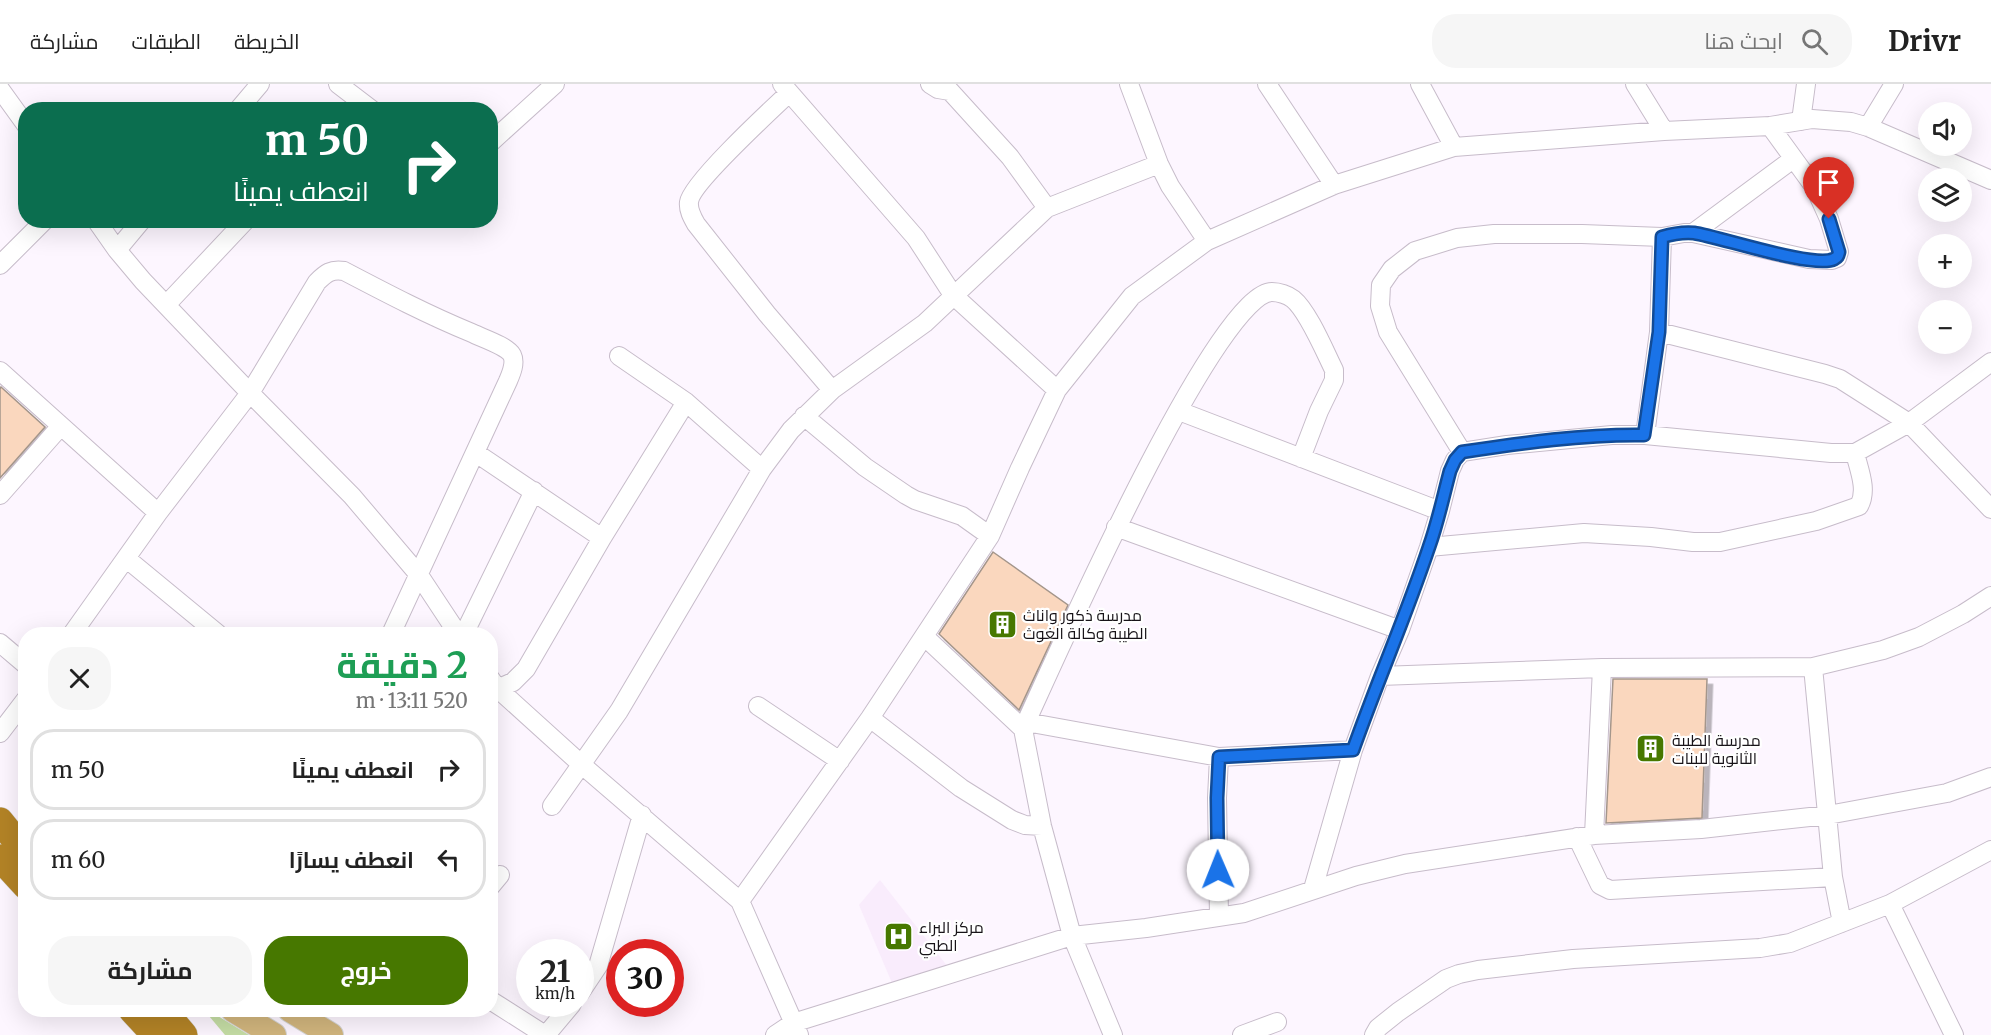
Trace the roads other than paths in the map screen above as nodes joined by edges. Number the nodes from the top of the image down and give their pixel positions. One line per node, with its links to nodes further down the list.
1 (260, 84): 14 (street)
2 (338, 84): 15 (street)
3 (555, 84): 21 (street)
4 (930, 84): 12 (street)
5 (1129, 84): 24 (street)
6 (1267, 84): 26 (street)
7 (1420, 84): 22 (street)
8 (1635, 84): 20 (street)
9 (1806, 84): 17 (street)
10 (1894, 84): 19 (street)
11 (786, 87): 37 (street); 43 (street)
12 (954, 88): 27 (street)
13 (0, 89): 16 (street)
14 (245, 102)
15 (362, 102)
16 (18, 114)
17 (1801, 121): 18 (street); 19 (street)
18 (1770, 126): 20 (street); 23 (street)
19 (1868, 127): 25 (street)
20 (1664, 131): 22 (street)
21 (498, 136)
22 (1454, 147): 26 (street)
23 (1794, 159): 32 (street); 32 (street)
24 (1159, 164): 27 (street); 34 (street)
25 (1991, 180)
26 (1334, 185): 34 (street)
27 (1047, 208): 37 (street)
28 (37, 228): 36 (street)
29 (102, 228): 35 (street)
30 (135, 228): 35 (street)
31 (239, 228): 38 (street)
32 (1693, 233): 33 (street)
33 (1662, 237): 39 (street); 52 (street)
34 (1207, 241): 44 (street)
35 (117, 250): 38 (street)
36 (0, 265)
37 (953, 295): 43 (street); 44 (street)
38 (166, 306): 45 (street)
39 (1659, 332): 49 (street); 51 (street)
40 (619, 356): 46 (street)
41 (1991, 362): 49 (street)
42 (0, 371): 50 (street)
43 (832, 390): 48 (street)
44 (1057, 390): 63 (street)
45 (250, 393): 53 (street); 61 (street); 67 (street)
46 (686, 402): 56 (street); 64 (street)
47 (1179, 411): 55 (street); 55 (street); 62 (street)
48 (804, 416): 56 (street); 63 (street)
49 (1909, 423): 54 (street); 59 (street)
50 (60, 427): 58 (street); 61 (street)
51 (1644, 435): 52 (street); 54 (street)
52 (1462, 452): 60 (street)
53 (476, 453): 57 (street); 67 (street)
54 (1855, 453): 65 (street)
55 (1301, 458): 60 (street)
56 (762, 469): 91 (street)
57 (534, 491): 64 (street); 73 (street)
58 (0, 495)
59 (1991, 509)
60 (1440, 511): 65 (street)
61 (158, 513): 66 (street)
62 (1116, 527): 74 (street); 86 (street)
63 (990, 536): 75 (street)
64 (602, 538): 81 (street)
65 (1429, 547): 74 (street)
66 (127, 559): 69 (street); 70 (street)
67 (419, 575): 71 (street); 72 (street)
68 (1991, 596): 78 (street)
69 (77, 627)
70 (210, 627)
71 (394, 627)
72 (453, 627)
73 (467, 627)
74 (1400, 630): 80 (street)
75 (925, 638): 85 (street); 86 (street)
76 (0, 643): 77 (street)
77 (18, 658)
78 (1813, 667): 79 (street); 96 (street)
79 (1602, 668): 80 (street); 100 (street)
80 (1380, 676): 88 (street)
81 (498, 685)
82 (498, 690): 91 (street)
83 (758, 706): 90 (street)
84 (18, 709): 87 (street)
85 (870, 718): 90 (street); 98 (street)
86 (1024, 725): 89 (street); 98 (street)
87 (0, 733)
88 (1353, 750): 89 (street); 106 (street)
89 (1219, 757): 109 (street)
90 (840, 760): 107 (street)
91 (582, 765): 93 (street); 95 (street)
92 (1991, 777): 96 (street)
93 (552, 806)
94 (0, 815): 99 (main road)
95 (642, 815): 107 (street); 112 (street)
96 (1828, 815): 100 (street); 105 (street)
97 (0, 821): 101 (highway)
98 (1042, 826): 111 (street)
99 (18, 827)
100 (1586, 836): 105 (street); 106 (street)
101 (18, 843)
102 (1991, 850): 108 (street)
103 (0, 858): 104 (highway)
104 (18, 877)
105 (1833, 877): 110 (street)
106 (1313, 889): 109 (street)
107 (740, 901): 120 (street)
108 (1890, 904): 110 (street); 130 (street)
109 (1219, 917): 111 (street)
110 (1842, 923): 129 (street)
111 (1072, 936): 120 (street); 127 (street)
112 (594, 975)
113 (498, 1005): 125 (street)
114 (138, 1017): 121 (highway)
115 (169, 1017): 122 (highway)
116 (244, 1017): 123 (main road)
117 (308, 1017): 124 (main road)
118 (561, 1017): 125 (street)
119 (1277, 1022): 128 (street)
120 (796, 1029): 126 (street)
121 (155, 1035)
122 (184, 1035)
123 (274, 1035)
124 (331, 1035)
125 (546, 1035)
126 (775, 1035)
127 (1113, 1035)
128 (1242, 1035)
129 (1374, 1035)
130 (1954, 1035)

